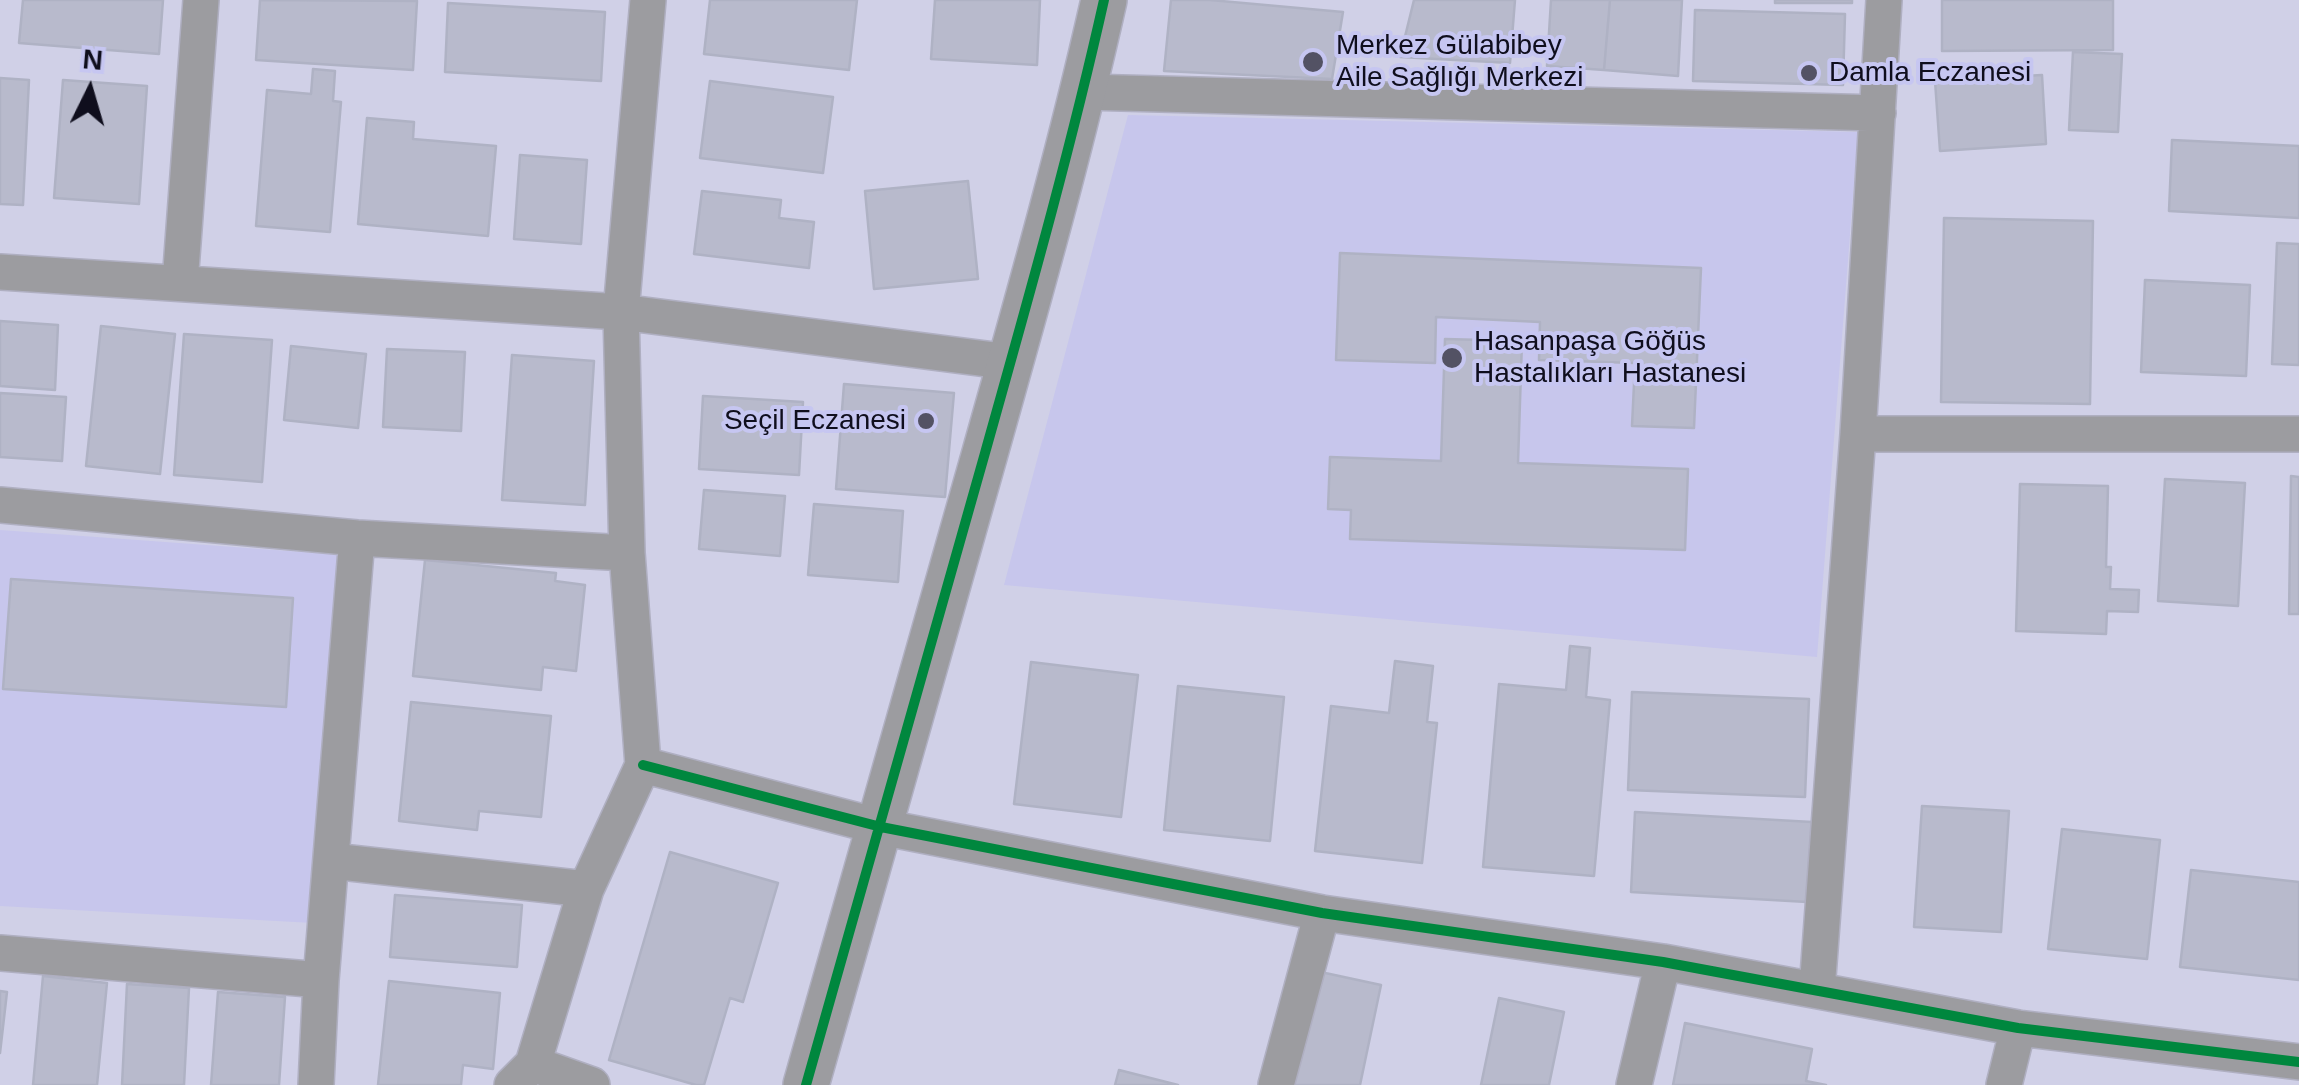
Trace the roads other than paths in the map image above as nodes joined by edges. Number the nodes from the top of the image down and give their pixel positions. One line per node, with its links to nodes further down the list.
1 (201, 0): 8 (street)
2 (648, 0): 9 (street)
3 (1104, 0): 5 (street)
4 (1884, 0): 6 (street)
5 (1084, 92): 6 (street); 10 (street)
6 (1878, 113): 11 (street)
7 (0, 272): 8 (street)
8 (180, 283): 9 (street)
9 (621, 312): 10 (street); 15 (street)
10 (1010, 362): 17 (street)
11 (1858, 434): 12 (street); 24 (street)
12 (2299, 434)
13 (0, 506): 14 (street)
14 (357, 538): 15 (street); 18 (street)
15 (628, 553): 16 (street)
16 (643, 765): 17 (street); 19 (street)
17 (881, 827): 20 (street); 30 (street)
18 (332, 861): 19 (street); 23 (street)
19 (586, 889): 27 (street)
20 (1322, 913): 22 (street); 31 (street)
21 (0, 953): 23 (street)
22 (1663, 962): 24 (street); 32 (street)
23 (322, 980): 28 (street)
24 (1818, 990): 25 (street)
25 (2018, 1028): 26 (street); 33 (street)
26 (2299, 1062)
27 (523, 1074): 29 (street)
28 (316, 1085)
29 (592, 1085)
30 (806, 1085)
31 (1276, 1085)
32 (1634, 1085)
33 (2004, 1085)

